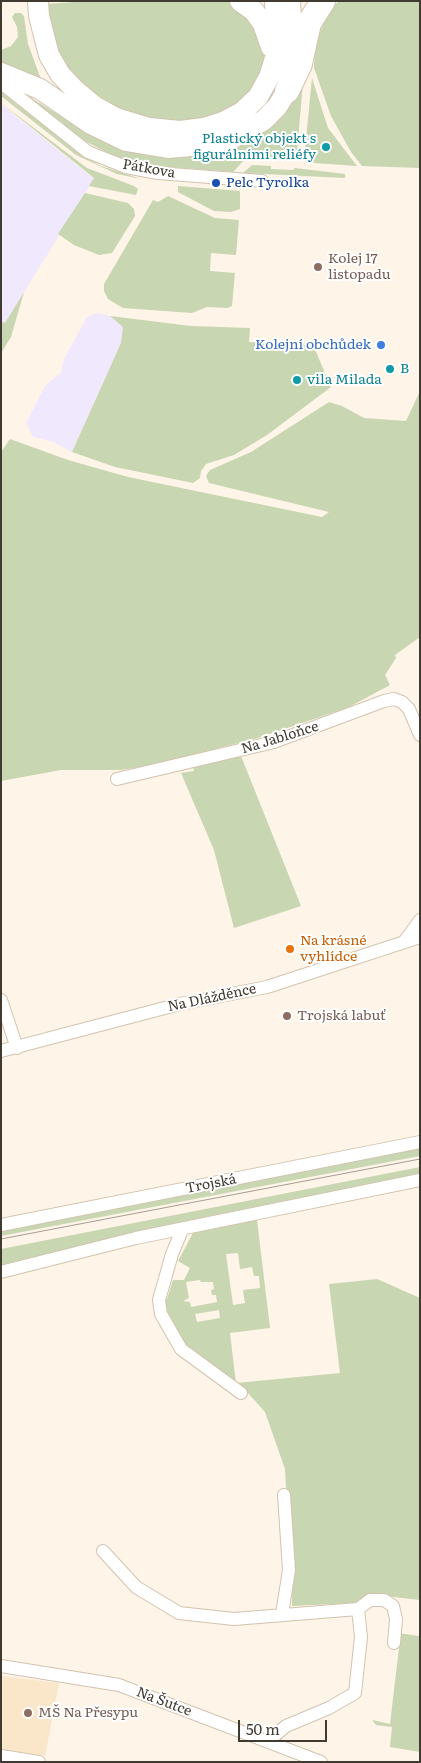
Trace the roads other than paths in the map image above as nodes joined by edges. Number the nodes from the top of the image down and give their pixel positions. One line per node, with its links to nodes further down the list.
1 (38, 1): 9 (main road)
2 (240, 1): 8 (main road)
3 (275, 1): 8 (main road)
4 (290, 1): 8 (main road)
5 (323, 1): 8 (highway)
6 (1, 74): 9 (main road)
7 (1, 83): 10 (street, Pátkova)
8 (278, 84): 9 (main road)
9 (147, 137)
10 (262, 181)
11 (420, 735): 12 (street, Na Jabloňce)
12 (117, 779)
13 (420, 920): 15 (street)
14 (420, 937): 15 (street, Na Dlážděnce)
15 (404, 942): 17 (street, Na Dlážděnce)
16 (1, 1000): 17 (street)
17 (17, 1048): 18 (street, Na Dlážděnce)
18 (1, 1051)
19 (420, 1142): 21 (street, Trojská)
20 (420, 1180): 22 (street)
21 (1, 1225)
22 (182, 1230): 23 (street); 24 (street)
23 (1, 1272)
24 (241, 1393)
25 (284, 1495): 28 (street)
26 (103, 1551): 28 (street)
27 (358, 1609): 28 (street); 29 (street); 31 (street)
28 (282, 1614)
29 (394, 1643)
30 (1, 1666): 31 (street, Na Šutce)
31 (268, 1741): 34 (street, Na Šutce)
32 (1, 1756): 33 (street)
33 (39, 1762)
34 (321, 1762)

